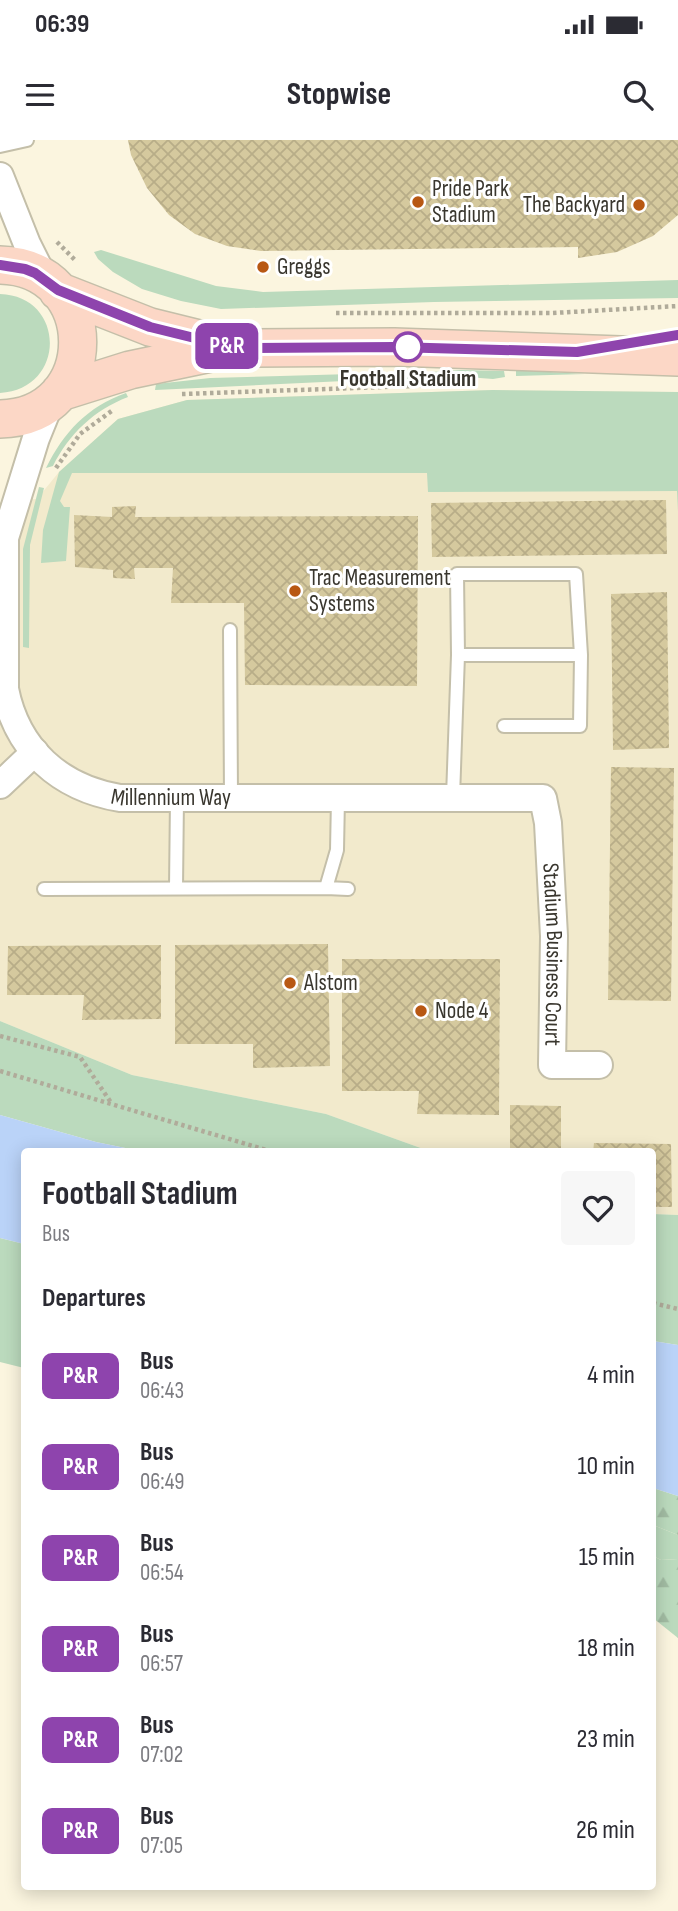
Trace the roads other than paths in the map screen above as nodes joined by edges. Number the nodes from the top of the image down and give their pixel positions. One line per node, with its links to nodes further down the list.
1 (27, 140): 2 (lane)
2 (0, 146)
3 (0, 176): 5 (street)
4 (0, 265): 5 (street)
5 (51, 284): 7 (street); 10 (street)
6 (678, 335): 8 (street)
7 (235, 348): 8 (street); 10 (street)
8 (577, 352): 9 (street)
9 (678, 357)
10 (56, 397): 11 (street); 12 (street, Millennium Way)
11 (0, 419)
12 (2, 530): 17 (street, Millennium Way)
13 (230, 630): 19 (lane)
14 (458, 655): 15 (lane); 15 (lane); 20 (lane)
15 (580, 655): 16 (lane)
16 (504, 726)
17 (36, 752): 18 (street); 21 (street, Millennium Way)
18 (0, 785)
19 (231, 797): 21 (street, Millennium Way); 22 (street, Millennium Way)
20 (453, 797): 22 (street, Millennium Way); 23 (street, Millennium Way)
21 (177, 798): 24 (lane)
22 (338, 798): 25 (lane)
23 (543, 798): 28 (street, Stadium Business Court)
24 (176, 888): 25 (lane); 26 (lane)
25 (326, 888): 27 (lane)
26 (44, 889)
27 (348, 889)
28 (599, 1065)

